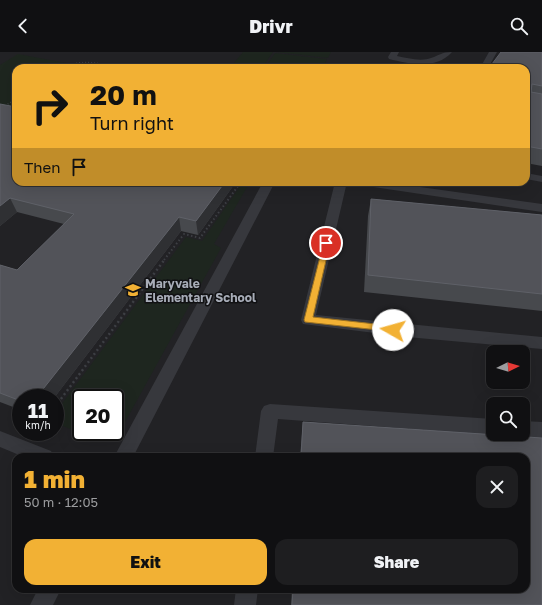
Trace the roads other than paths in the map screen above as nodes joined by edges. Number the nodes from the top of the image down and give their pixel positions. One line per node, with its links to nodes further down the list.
1 (395, 52): 2 (lane)
2 (448, 52)
3 (493, 52): 4 (lane)
4 (486, 64)
5 (530, 177): 6 (lane)
6 (542, 179)
7 (267, 186): 17 (lane)
8 (340, 186): 11 (lane)
9 (388, 186): 10 (lane)
10 (542, 208)
11 (542, 344)
12 (486, 426): 18 (lane)
13 (530, 429): 14 (lane)
14 (542, 430)
15 (0, 439): 16 (lane)
16 (35, 453)
17 (125, 453)
18 (265, 453)
19 (48, 593): 21 (lane)
20 (246, 593): 22 (lane)
21 (41, 605)
22 (245, 605)

